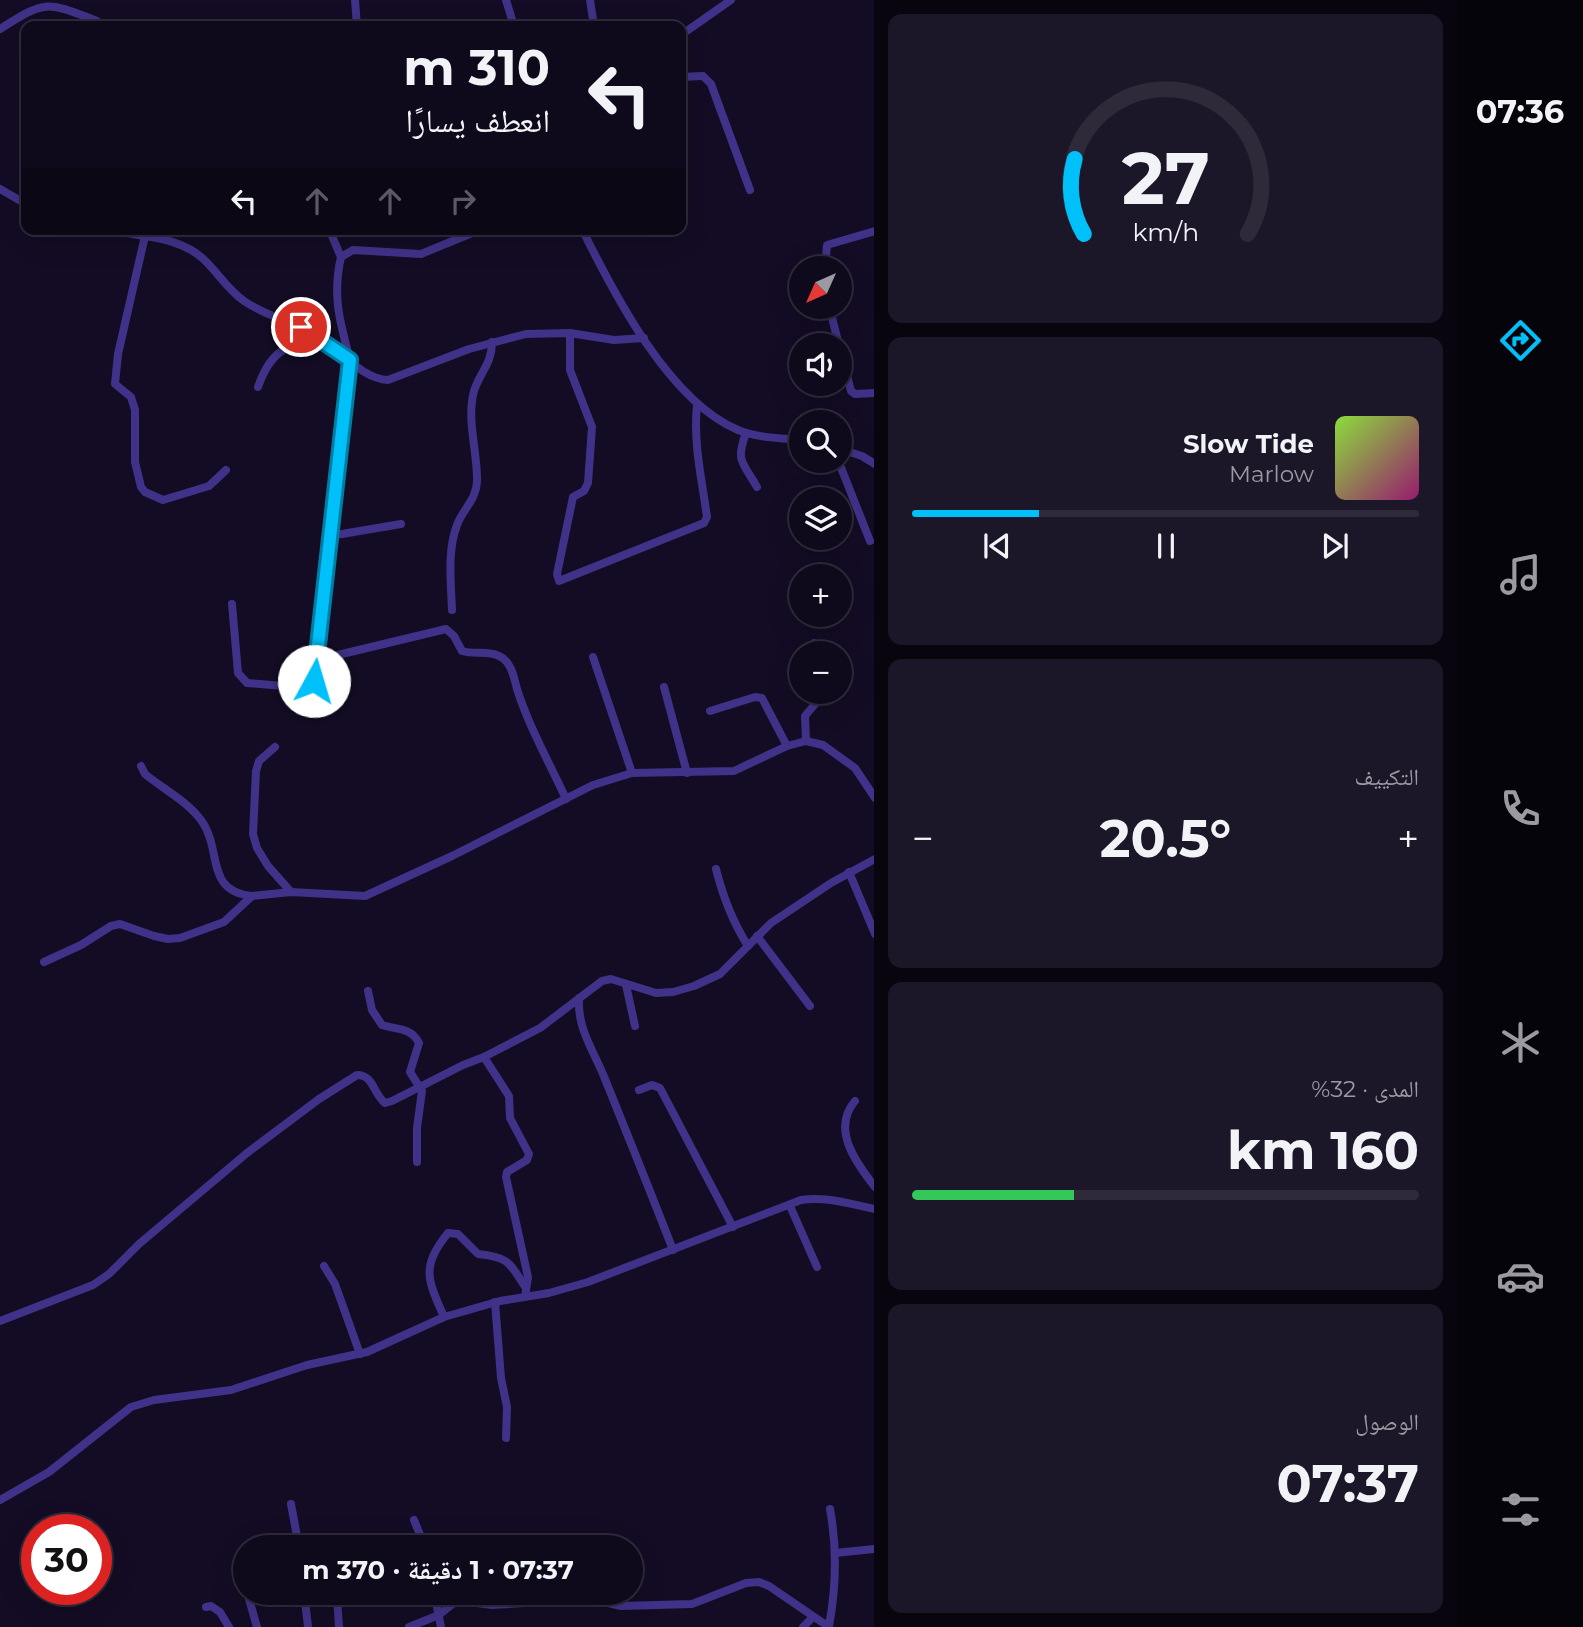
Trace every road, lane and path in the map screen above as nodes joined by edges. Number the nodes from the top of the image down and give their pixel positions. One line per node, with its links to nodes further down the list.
1 (355, 0): 6 (street)
2 (506, 0): 7 (street)
3 (590, 0): 8 (street)
4 (731, 0): 10 (street)
5 (97, 21): 9 (street)
6 (357, 21)
7 (512, 21)
8 (593, 21)
9 (0, 29)
10 (686, 32)
11 (686, 77): 13 (street)
12 (0, 189): 14 (street)
13 (750, 190)
14 (21, 201)
15 (874, 232): 20 (street)
16 (332, 235): 21 (street)
17 (467, 235): 21 (street)
18 (585, 235): 23 (street)
19 (145, 236): 25 (street); 35 (street)
20 (826, 256)
21 (341, 257): 26 (street)
22 (570, 333): 23 (street); 24 (street); 30 (street)
23 (644, 338): 30 (street)
24 (492, 342): 26 (street); 42 (street)
25 (330, 345): 26 (street); 27 (street)
26 (350, 360): 39 (street)
27 (258, 387)
28 (852, 392): 29 (street)
29 (874, 393)
30 (697, 405): 31 (street)
31 (746, 433): 32 (street); 37 (street)
32 (789, 438)
33 (852, 453): 34 (street)
34 (874, 464)
35 (226, 470)
36 (843, 473): 40 (street)
37 (757, 487)
38 (401, 524): 39 (street)
39 (330, 536): 44 (street)
40 (870, 541)
41 (232, 604): 44 (street)
42 (452, 610)
43 (593, 657): 52 (street)
44 (317, 660): 54 (street)
45 (664, 687): 53 (street)
46 (815, 704): 48 (street)
47 (710, 711): 49 (street)
48 (806, 741): 49 (street); 55 (street)
49 (786, 746): 53 (street)
50 (275, 747): 59 (street)
51 (141, 766): 60 (street)
52 (632, 773): 53 (street); 54 (street)
53 (687, 773)
54 (566, 799): 59 (street)
55 (874, 799)
56 (874, 859): 58 (street)
57 (716, 869): 63 (street)
58 (849, 872): 61 (street); 62 (street)
59 (291, 892): 60 (street)
60 (252, 896): 64 (street)
61 (874, 934)
62 (757, 936): 63 (street); 68 (street)
63 (748, 946): 65 (street)
64 (44, 962)
65 (626, 985): 67 (street); 69 (street)
66 (368, 991): 71 (street)
67 (579, 998): 70 (street); 79 (street)
68 (810, 1006)
69 (635, 1026)
70 (484, 1057): 71 (street); 82 (street)
71 (420, 1088): 74 (street); 85 (street)
72 (639, 1090): 78 (street)
73 (855, 1101): 75 (street)
74 (417, 1162)
75 (874, 1188)
76 (790, 1206): 77 (street); 78 (street); 81 (street)
77 (874, 1209)
78 (733, 1227): 79 (street)
79 (673, 1250): 82 (street)
80 (324, 1266): 86 (street)
81 (817, 1267)
82 (526, 1293): 83 (street); 84 (street)
83 (495, 1302): 84 (street); 87 (street)
84 (444, 1317): 86 (street)
85 (0, 1321)
86 (360, 1354): 88 (street)
87 (506, 1438)
88 (0, 1500)
89 (291, 1504): 92 (street)
90 (830, 1509): 95 (street)
91 (414, 1520): 93 (street)
92 (297, 1535)
93 (420, 1535)
94 (874, 1549): 95 (street)
95 (835, 1553): 110 (street)
96 (250, 1605): 104 (street)
97 (305, 1605): 105 (street)
98 (338, 1605): 106 (street)
99 (437, 1605): 101 (street)
100 (206, 1607): 103 (street)
101 (439, 1615): 102 (street); 107 (street); 108 (street)
102 (813, 1617): 109 (street); 110 (street)
103 (229, 1627)
104 (257, 1627)
105 (308, 1627)
106 (339, 1627)
107 (409, 1627)
108 (441, 1627)
109 (803, 1627)
110 (829, 1627)

